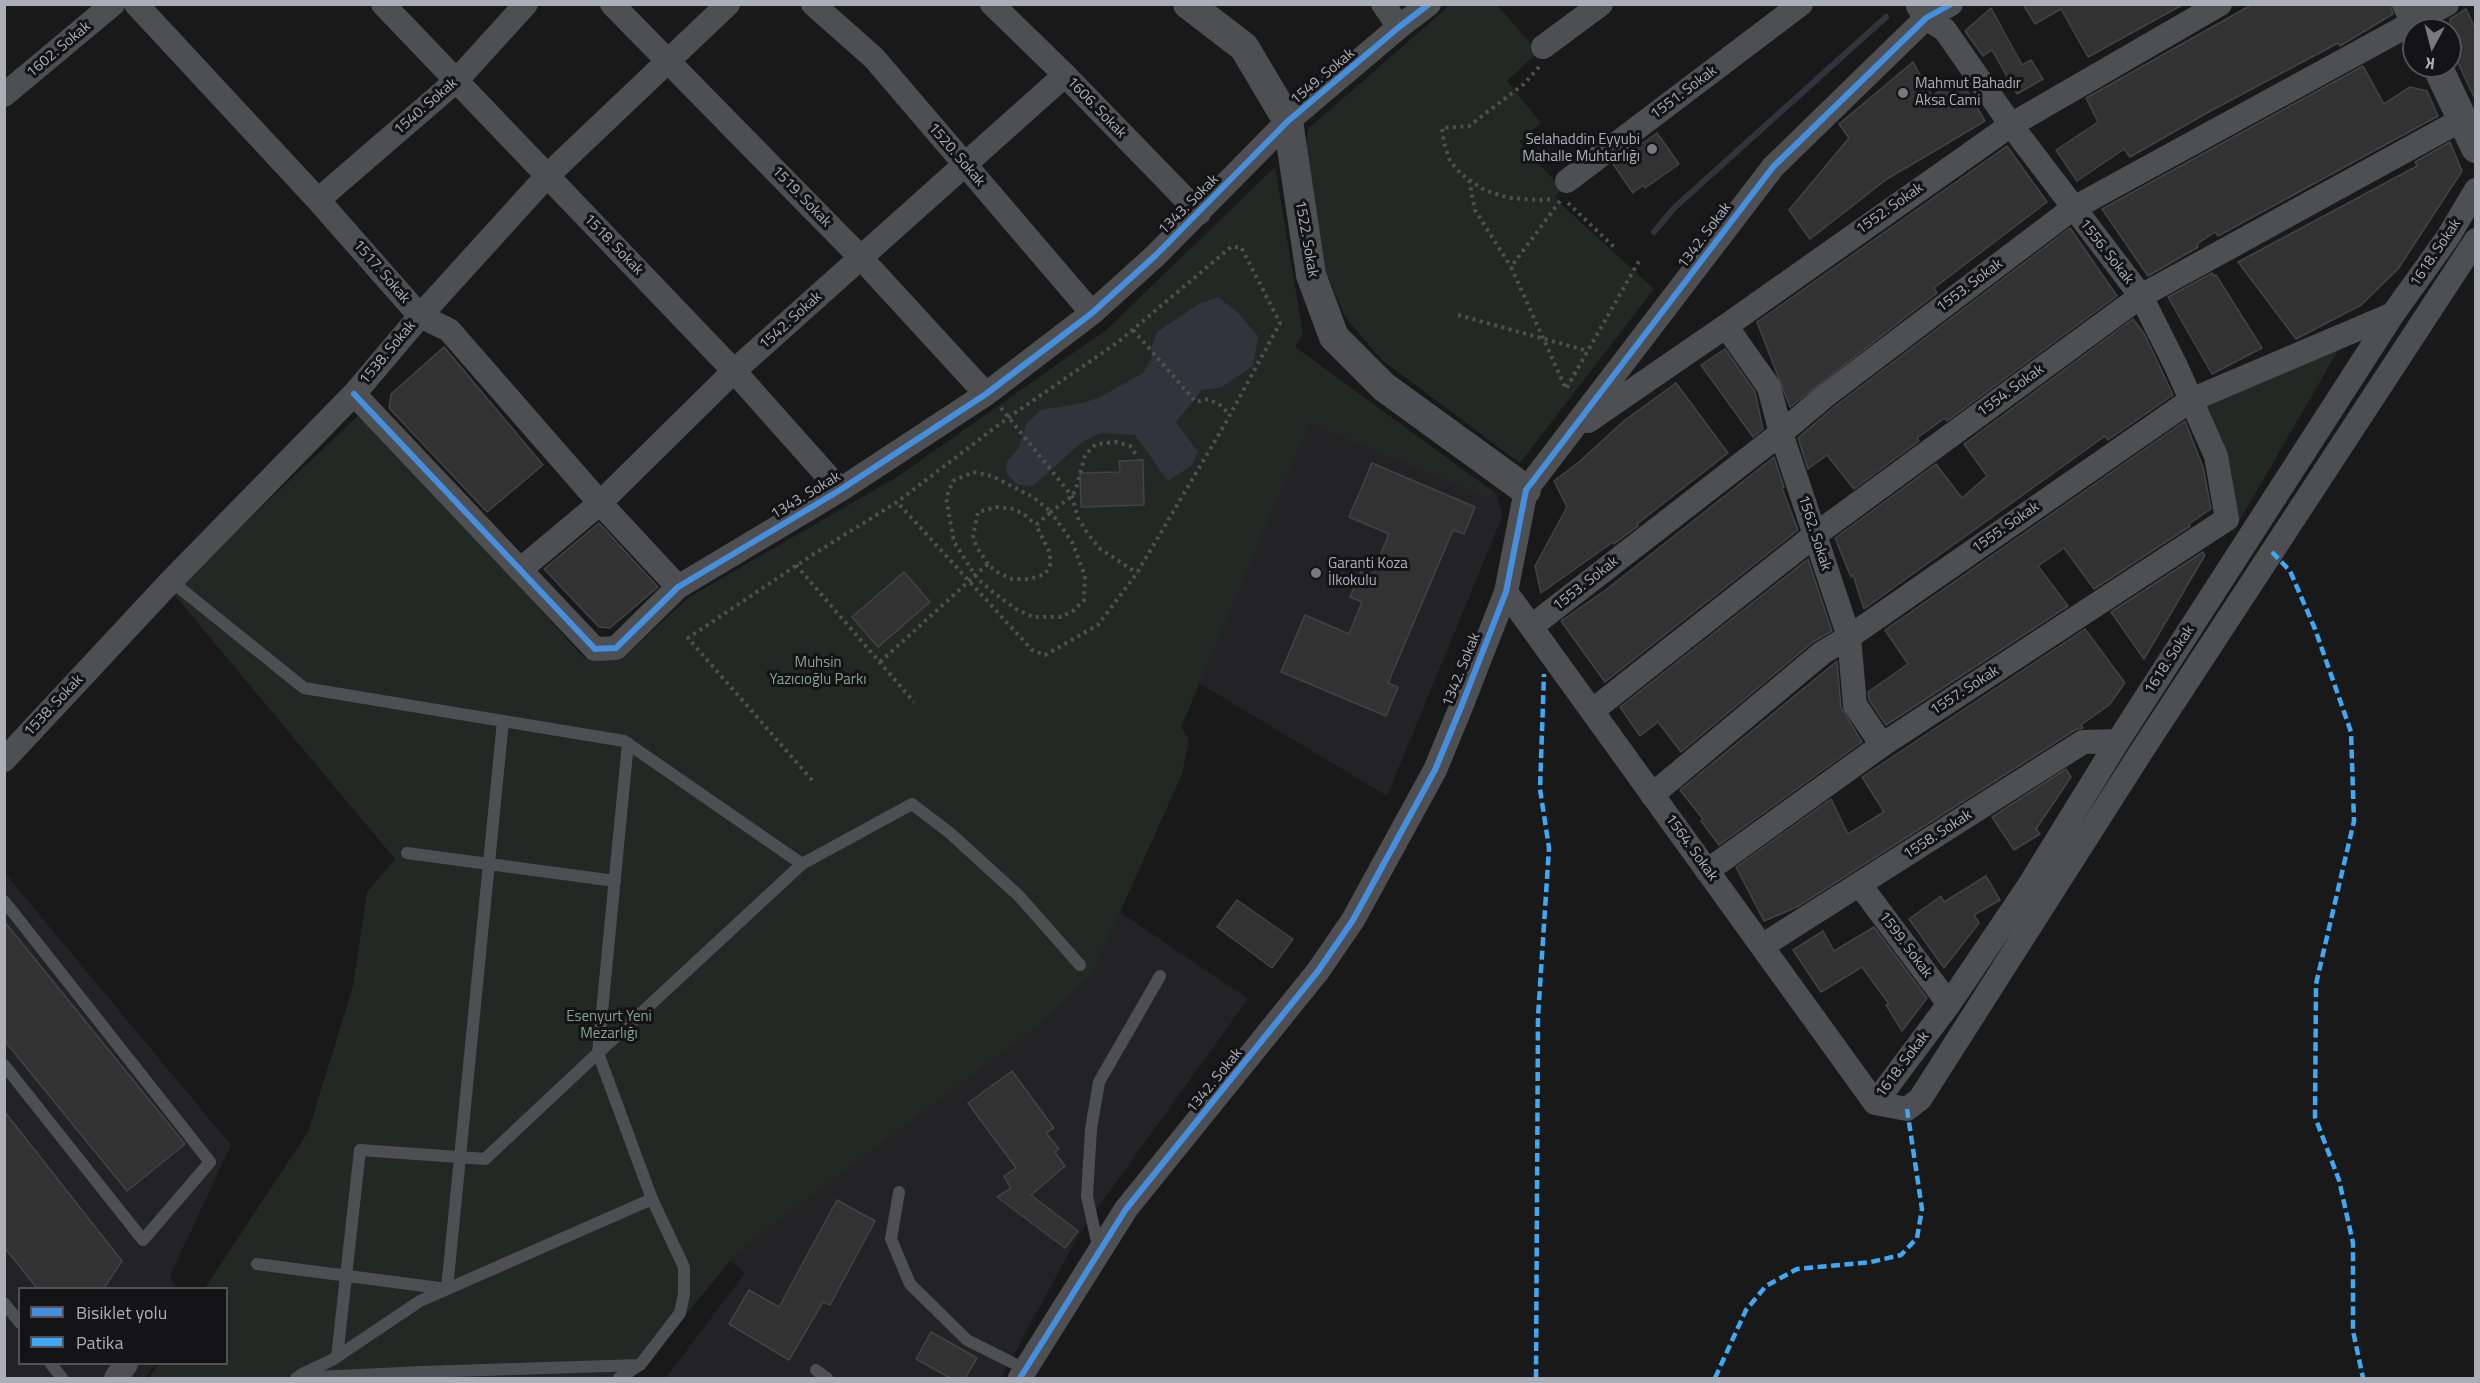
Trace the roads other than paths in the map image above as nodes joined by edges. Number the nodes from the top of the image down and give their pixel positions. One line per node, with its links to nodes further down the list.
1 (113, 4): 26 (street, 1602. Sokak)
2 (136, 4): 35 (street, 1517. Sokak)
3 (382, 4): 25 (street, 1518. Sokak)
4 (526, 4): 25 (street, 1540. Sokak)
5 (612, 4): 22 (street, 1519. Sokak)
6 (728, 4): 22 (street, 1538. Sokak)
7 (813, 4): 31 (street, 1520. Sokak)
8 (992, 4): 23 (street, 1606. Sokak)
9 (1188, 4): 28 (street, 1522. Sokak)
10 (1383, 4): 20 (street)
11 (1429, 4): 20 (street, 1549. Sokak)
12 (1601, 4): 21 (street)
13 (1801, 4): 33 (street, 1551. Sokak)
14 (1951, 4): 17 (street, 1342. Sokak)
15 (2220, 4): 29 (street, 1552. Sokak)
16 (2447, 4): 18 (street, 1553. Sokak)
17 (1921, 11): 29 (street, 1556. Sokak); 49 (street, 1342. Sokak)
18 (2416, 18)
19 (2402, 26): 36 (street, 1553. Sokak)
20 (1399, 27): 28 (street, 1549. Sokak)
21 (1543, 47)
22 (667, 60): 32 (street, 1538. Sokak); 39 (street, 1519. Sokak)
23 (1065, 75): 31 (street, 1542. Sokak); 37 (street, 1606. Sokak)
24 (2443, 78): 27 (street)
25 (456, 81): 32 (street, 1518. Sokak); 35 (street, 1540. Sokak)
26 (5, 95)
27 (2463, 119): 30 (street); 40 (street, 1554. Sokak)
28 (1288, 122): 37 (street, 1343. Sokak); 52 (street, 1522. Sokak)
29 (2010, 125): 36 (street, 1556. Sokak); 44 (street, 1552. Sokak)
30 (2475, 148)
31 (964, 164): 39 (street, 1542. Sokak); 41 (street, 1520. Sokak)
32 (547, 176): 43 (street, 1538. Sokak); 45 (street, 1518. Sokak)
33 (1565, 189)
34 (2475, 190): 42 (street, 1618. Sokak)
35 (318, 200): 43 (street, 1517. Sokak)
36 (2072, 209): 40 (street, 1556. Sokak); 50 (street, 1553. Sokak)
37 (1199, 213): 41 (street, 1343. Sokak)
38 (2475, 240): 82 (street, 1618. Sokak)
39 (861, 258): 45 (street, 1542. Sokak); 47 (street, 1519. Sokak)
40 (2141, 296): 48 (street, 1556. Sokak); 55 (street, 1554. Sokak)
41 (1092, 313): 47 (street, 1343. Sokak)
42 (2393, 314): 48 (street, 1555. Sokak); 64 (street, 1618. Sokak)
43 (420, 315): 46 (street, 1538. Sokak); 53 (street, 1517. Sokak)
44 (1726, 326): 49 (street, 1552. Sokak); 50 (street, 1562. Sokak)
45 (734, 371): 51 (street, 1518. Sokak); 53 (street, 1542. Sokak)
46 (354, 394): 56 (street, 1343. Sokak); 57 (street, 1538. Sokak)
47 (987, 394): 51 (street, 1343. Sokak)
48 (2191, 400): 54 (street, 1556. Sokak); 61 (street, 1555. Sokak)
49 (1571, 432): 52 (street, 1342. Sokak)
50 (1781, 433): 55 (street, 1562. Sokak); 60 (street, 1553. Sokak)
51 (840, 490): 58 (street, 1343. Sokak)
52 (1526, 490): 59 (street, 1342. Sokak)
53 (600, 503): 56 (street, 1542. Sokak); 58 (street, 1517. Sokak)
54 (2227, 519): 66 (street, 1557. Sokak)
55 (1815, 535): 61 (street, 1562. Sokak); 62 (street, 1554. Sokak)
56 (520, 570): 58 (street, 1343. Sokak)
57 (171, 581): 63 (lane); 67 (street, 1538. Sokak)
58 (678, 587)
59 (1506, 592): 60 (street, 1564. Sokak); 86 (street, 1342. Sokak)
60 (1532, 626): 62 (street, 1564. Sokak)
61 (1850, 637): 66 (street, 1562. Sokak); 68 (street, 1555. Sokak)
62 (1592, 711): 68 (street, 1564. Sokak)
63 (503, 721): 65 (lane); 70 (lane)
64 (2118, 741): 74 (street, 1558. Sokak); 79 (street, 1618. Sokak)
65 (628, 743): 71 (lane); 73 (lane)
66 (1882, 745): 72 (street, 1557. Sokak)
67 (4, 760)
68 (1652, 795): 72 (street, 1564. Sokak)
69 (407, 853): 70 (lane)
70 (489, 864): 73 (lane); 83 (lane)
71 (802, 864): 77 (lane); 80 (lane)
72 (1707, 871): 76 (street, 1564. Sokak)
73 (615, 881): 80 (lane)
74 (1860, 885): 76 (street, 1558. Sokak); 79 (street, 1599. Sokak)
75 (4, 901): 81 (lane)
76 (1762, 946): 82 (street, 1564. Sokak)
77 (1080, 965)
78 (1160, 976): 86 (lane)
79 (1949, 1005): 82 (street, 1618. Sokak)
80 (598, 1053): 83 (lane); 85 (lane)
81 (4, 1065)
82 (1875, 1103)
83 (460, 1158): 88 (lane); 89 (lane)
84 (899, 1192): 97 (lane)
85 (652, 1199): 89 (lane); 95 (lane)
86 (1099, 1252): 97 (street, 1342. Sokak)
87 (257, 1264): 88 (lane)
88 (346, 1275): 89 (lane); 92 (lane)
89 (447, 1289): 92 (lane)
90 (4, 1303): 91 (lane)
91 (18, 1320)
92 (337, 1357): 100 (lane)
93 (52, 1365): 98 (lane)
94 (125, 1365): 99 (street)
95 (640, 1365): 100 (lane); 101 (lane)
96 (816, 1370): 102 (lane)
97 (1022, 1374)
98 (62, 1378)
99 (116, 1378)
100 (294, 1378)
101 (619, 1378)
102 (827, 1378)

